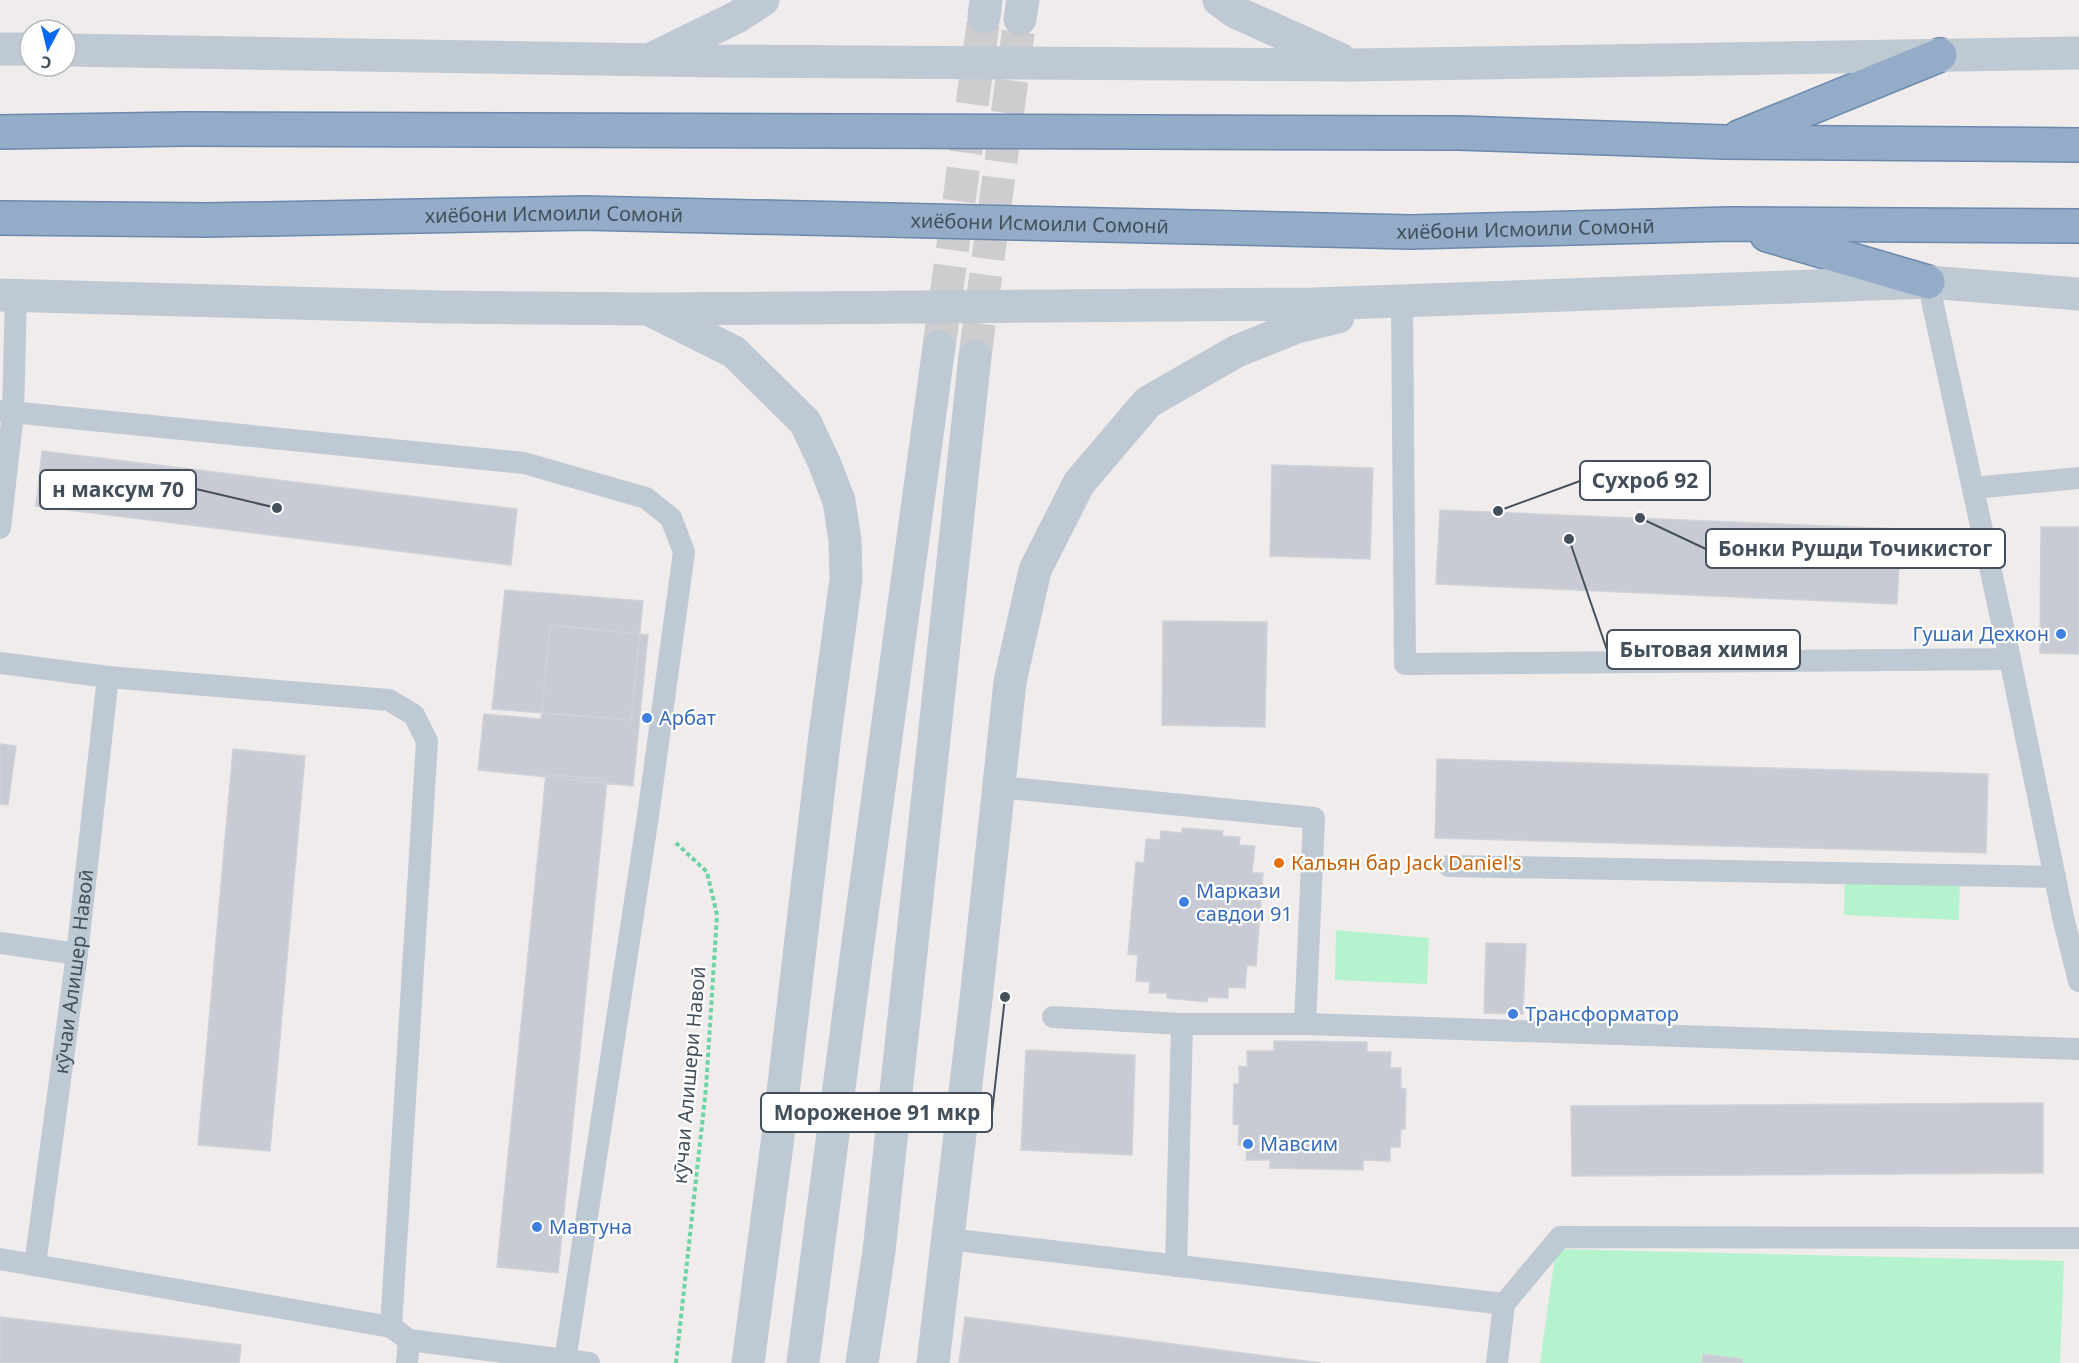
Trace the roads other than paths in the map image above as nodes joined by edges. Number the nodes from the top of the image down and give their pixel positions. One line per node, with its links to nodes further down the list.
1 (763, 0): 8 (street)
2 (1219, 0): 9 (street)
3 (0, 49): 4 (street)
4 (18, 49)
5 (78, 50): 8 (street)
6 (2079, 53): 7 (street)
7 (1940, 55): 9 (street); 11 (highway)
8 (650, 60): 9 (street)
9 (1352, 65)
10 (0, 132): 11 (highway)
11 (1725, 142): 12 (highway)
12 (2079, 145)
13 (0, 218): 14 (highway, хиёбони Исмоили Сомонӣ)
14 (1730, 224): 15 (highway, хиёбони Исмоили Сомонӣ); 16 (highway)
15 (2079, 226)
16 (1928, 282): 17 (street); 19 (street); 25 (lane)
17 (2079, 294)
18 (8, 295): 20 (street); 23 (lane)
19 (1402, 301): 20 (street); 27 (lane); 30 (street)
20 (648, 309): 51 (street)
21 (939, 347): 52 (street)
22 (975, 356): 53 (street)
23 (7, 412): 26 (lane); 48 (lane)
24 (2079, 478): 25 (lane)
25 (1973, 488): 27 (lane)
26 (0, 528)
27 (2010, 659): 32 (lane)
28 (0, 663): 29 (lane)
29 (108, 677): 35 (lane, кӯчаи Алишер Навоӣ); 47 (lane)
30 (999, 787): 39 (lane); 42 (street)
31 (1449, 866): 32 (lane)
32 (2055, 877): 33 (lane)
33 (2071, 917): 36 (lane)
34 (0, 943): 35 (lane)
35 (76, 954): 44 (lane, кӯчаи Алишер Навоӣ)
36 (2079, 981)
37 (1053, 1017): 38 (lane)
38 (1182, 1023): 39 (lane); 45 (lane)
39 (1305, 1024): 40 (lane)
40 (2079, 1049)
41 (2079, 1238): 46 (lane)
42 (948, 1239): 45 (lane); 54 (street)
43 (0, 1259): 44 (lane)
44 (35, 1265): 47 (lane)
45 (1176, 1266): 46 (lane)
46 (1504, 1304): 55 (lane)
47 (400, 1333): 48 (lane); 49 (lane)
48 (565, 1361): 50 (lane)
49 (406, 1363)
50 (589, 1363)
51 (748, 1363)
52 (803, 1363)
53 (862, 1363)
54 (933, 1363)
55 (1497, 1363)

